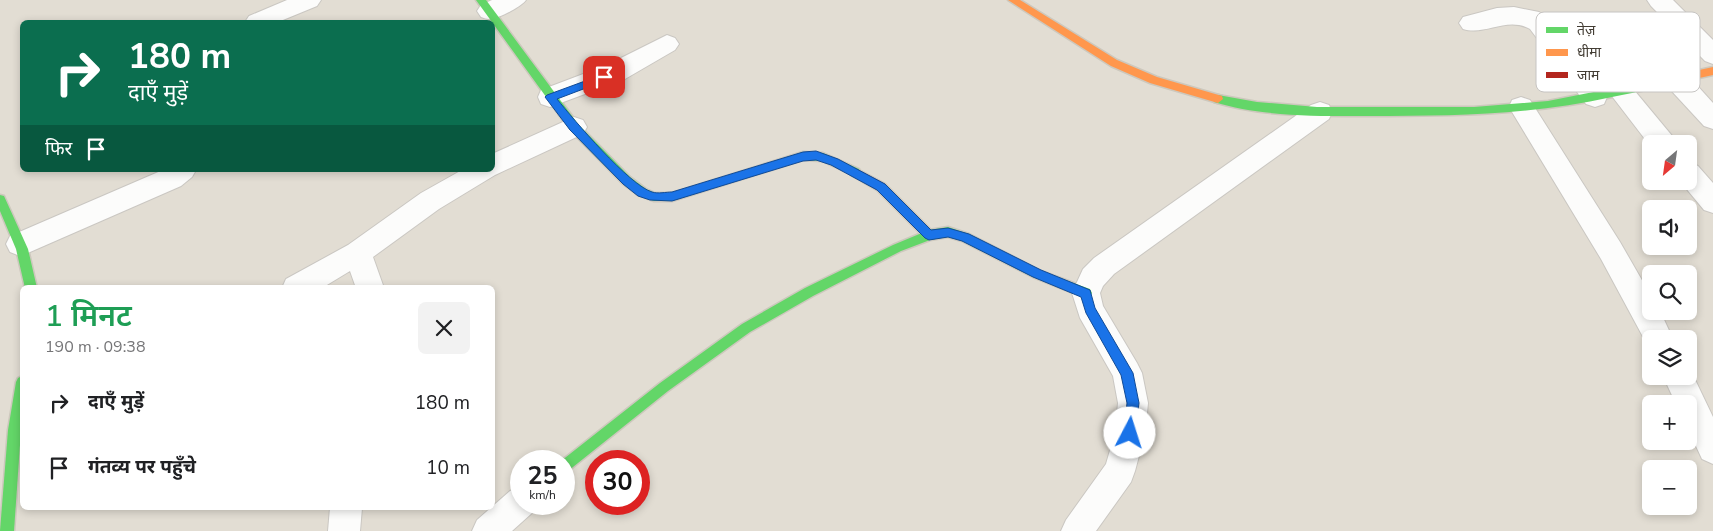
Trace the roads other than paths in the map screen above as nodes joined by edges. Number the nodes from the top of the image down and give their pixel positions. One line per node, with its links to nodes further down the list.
1 (309, 0): 7 (street)
2 (514, 0): 5 (street)
3 (1013, 0): 22 (street)
4 (1659, 0): 6 (street)
5 (485, 5): 20 (street)
6 (1671, 12)
7 (263, 20)
8 (1536, 21): 9 (street)
9 (1471, 22)
10 (1700, 42): 12 (street)
11 (667, 44): 20 (street)
12 (1713, 55)
13 (1713, 71): 14 (street)
14 (1700, 74)
15 (1592, 92): 19 (street)
16 (1615, 92): 19 (street)
17 (1621, 92): 25 (street)
18 (1688, 92): 23 (street)
19 (1595, 96): 21 (street)
20 (550, 97): 24 (street)
21 (1521, 107): 22 (street); 39 (street)
22 (1320, 112): 38 (street)
23 (1713, 119)
24 (574, 127): 26 (street); 32 (street)
25 (1657, 135)
26 (495, 165)
27 (180, 172): 33 (street)
28 (481, 172): 34 (street)
29 (1698, 184): 31 (street)
30 (0, 199): 33 (street)
31 (1713, 202)
32 (929, 235): 38 (street); 44 (street)
33 (20, 244): 35 (street)
34 (358, 253): 36 (street); 37 (street)
35 (30, 285)
36 (301, 285)
37 (369, 285)
38 (1086, 294): 51 (street)
39 (1655, 330)
40 (1682, 385): 43 (street)
41 (20, 389): 42 (street)
42 (7, 436): 45 (street)
43 (1713, 449)
44 (575, 459)
45 (17, 484): 48 (street)
46 (346, 510): 49 (street)
47 (510, 512): 50 (street)
48 (7, 531)
49 (344, 531)
50 (488, 531)
51 (1076, 531)

